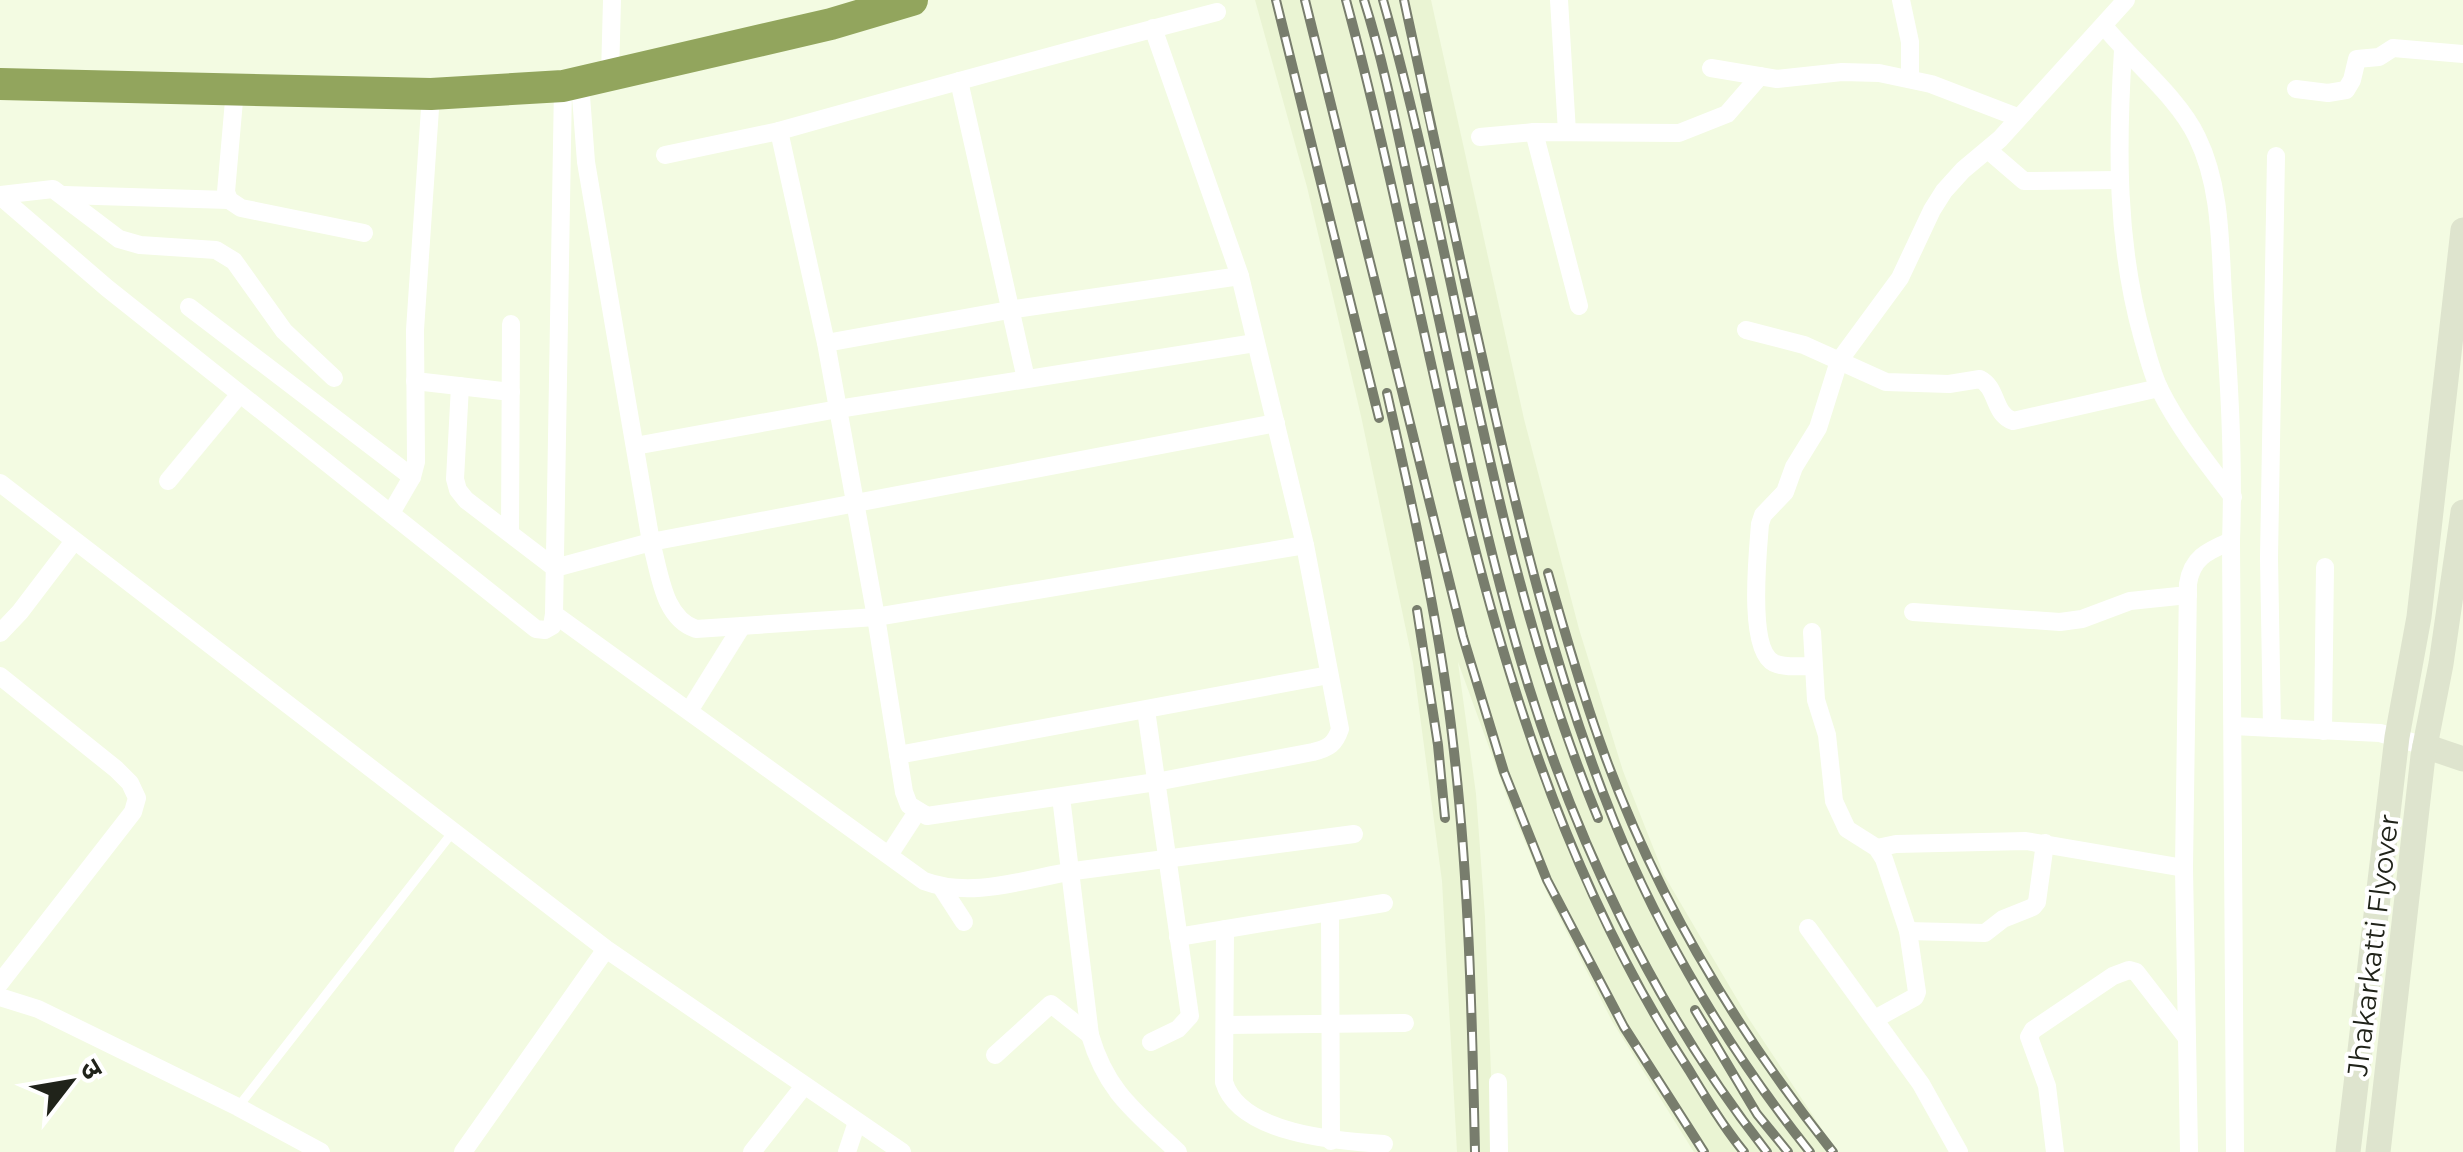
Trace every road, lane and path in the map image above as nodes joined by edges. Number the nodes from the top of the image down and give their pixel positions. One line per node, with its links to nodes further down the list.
1 (612, 0): 15 (street)
2 (912, 0): 15 (highway)
3 (1559, 0): 23 (street)
4 (1901, 0): 13 (street)
5 (2116, 4): 7 (street)
6 (1217, 12): 8 (street)
7 (2104, 26): 9 (street); 20 (street)
8 (1153, 28): 14 (street); 34 (street)
9 (2123, 50): 28 (street); 56 (street)
10 (2463, 54): 18 (street)
11 (1711, 68): 12 (street)
12 (1760, 76): 13 (street); 23 (street)
13 (1910, 79): 20 (street)
14 (960, 81): 21 (street); 37 (street)
15 (585, 82): 19 (highway); 52 (street); 66 (street)
16 (0, 84): 17 (highway)
17 (235, 89): 19 (highway); 31 (street)
18 (2296, 89)
19 (432, 94): 45 (street)
20 (2018, 117): 25 (street)
21 (779, 131): 26 (street); 40 (street)
22 (1534, 132): 23 (street); 24 (street); 35 (street)
23 (1567, 132)
24 (1480, 137)
25 (1988, 150): 28 (street); 42 (street)
26 (665, 156)
27 (2276, 156): 80 (street)
28 (2120, 180): 47 (street)
29 (0, 195): 30 (street); 49 (street)
30 (64, 195): 31 (street); 43 (street)
31 (229, 200): 33 (street)
32 (2463, 230): 82 (main road, Jhakarkatti Flyover)
33 (364, 232)
34 (1240, 276): 37 (street); 41 (street)
35 (1579, 306)
36 (190, 307): 53 (street)
37 (1009, 310): 40 (street); 44 (street)
38 (511, 324): 48 (street)
39 (1746, 330): 42 (street)
40 (826, 343): 50 (street)
41 (1255, 343): 44 (street); 51 (street)
42 (1839, 361): 47 (street); 74 (street)
43 (334, 378)
44 (1026, 380): 50 (street)
45 (414, 381): 46 (street); 53 (street)
46 (460, 386): 48 (street); 60 (street)
47 (2158, 388): 56 (street)
48 (511, 392): 60 (street)
49 (240, 394): 54 (street); 59 (street)
50 (838, 409): 52 (street); 57 (street)
51 (1276, 422): 57 (street); 64 (street)
52 (635, 446): 63 (street)
53 (412, 477): 59 (street)
54 (168, 482)
55 (0, 483): 61 (street)
56 (2232, 498): 62 (street)
57 (855, 502): 63 (street); 70 (street)
58 (2463, 512): 83 (main road, Jhakarkatti Flyover)
59 (390, 513): 69 (street)
60 (510, 532): 66 (street)
61 (74, 541): 73 (street); 89 (street)
62 (2232, 541): 67 (street); 79 (street)
63 (652, 542): 66 (street); 71 (street)
64 (1304, 544): 70 (street); 75 (street)
65 (2325, 567): 81 (street)
66 (555, 568): 69 (street)
67 (2188, 595): 68 (street); 95 (street)
68 (1912, 612)
69 (554, 614): 78 (street)
70 (876, 617): 71 (street); 84 (street)
71 (742, 626): 78 (street)
72 (1812, 632): 74 (street)
73 (0, 633)
74 (1813, 666): 92 (street)
75 (1329, 675): 77 (street); 86 (street)
76 (0, 676): 106 (street)
77 (1146, 710): 84 (street); 86 (street)
78 (689, 711): 93 (street)
79 (2233, 726): 80 (street); 132 (street)
80 (2272, 728): 81 (street)
81 (2323, 730): 82 (street)
82 (2397, 737): 83 (street); 133 (main road, Jhakarkatti Flyover)
83 (2425, 746): 85 (main road); 134 (main road, Jhakarkatti Flyover)
84 (898, 755): 88 (street)
85 (2463, 759)
86 (1156, 782): 87 (street); 94 (street)
87 (1060, 797): 88 (street); 96 (street)
88 (916, 812): 93 (street)
89 (452, 833): 105 (street); 118 (lane)
90 (1354, 834): 94 (street)
91 (2044, 842): 92 (street); 95 (street); 103 (street)
92 (1876, 848): 103 (street)
93 (889, 855): 97 (street)
94 (1167, 859): 96 (street); 104 (street)
95 (2184, 868): 113 (street)
96 (1072, 872): 97 (street); 112 (street)
97 (942, 888): 100 (street)
98 (1384, 904): 99 (street)
99 (1330, 912): 102 (street); 110 (street)
100 (964, 922)
101 (1808, 928): 108 (street)
102 (1226, 929): 104 (street); 111 (street)
103 (1908, 932): 108 (street)
104 (1178, 937): 114 (street)
105 (606, 949): 117 (street); 123 (street)
106 (0, 983)
107 (0, 997): 118 (street)
108 (1875, 1019): 129 (street)
109 (1405, 1023): 110 (street)
110 (1332, 1024): 111 (street); 120 (street)
111 (1224, 1025): 120 (street)
112 (1090, 1035): 115 (street); 127 (street)
113 (2187, 1038): 130 (street); 131 (street)
114 (1150, 1042)
115 (995, 1055)
116 (1498, 1082): 128 (street)
117 (804, 1086): 119 (street); 124 (street)
118 (238, 1107): 122 (street)
119 (858, 1122): 125 (street); 126 (street)
120 (1331, 1141): 121 (street)
121 (1384, 1144)
122 (320, 1152)
123 (463, 1152)
124 (752, 1152)
125 (847, 1152)
126 (902, 1152)
127 (1178, 1152)
128 (1499, 1152)
129 (1958, 1152)
130 (2055, 1152)
131 (2189, 1152)
132 (2236, 1152)
133 (2348, 1152)
134 (2378, 1152)

